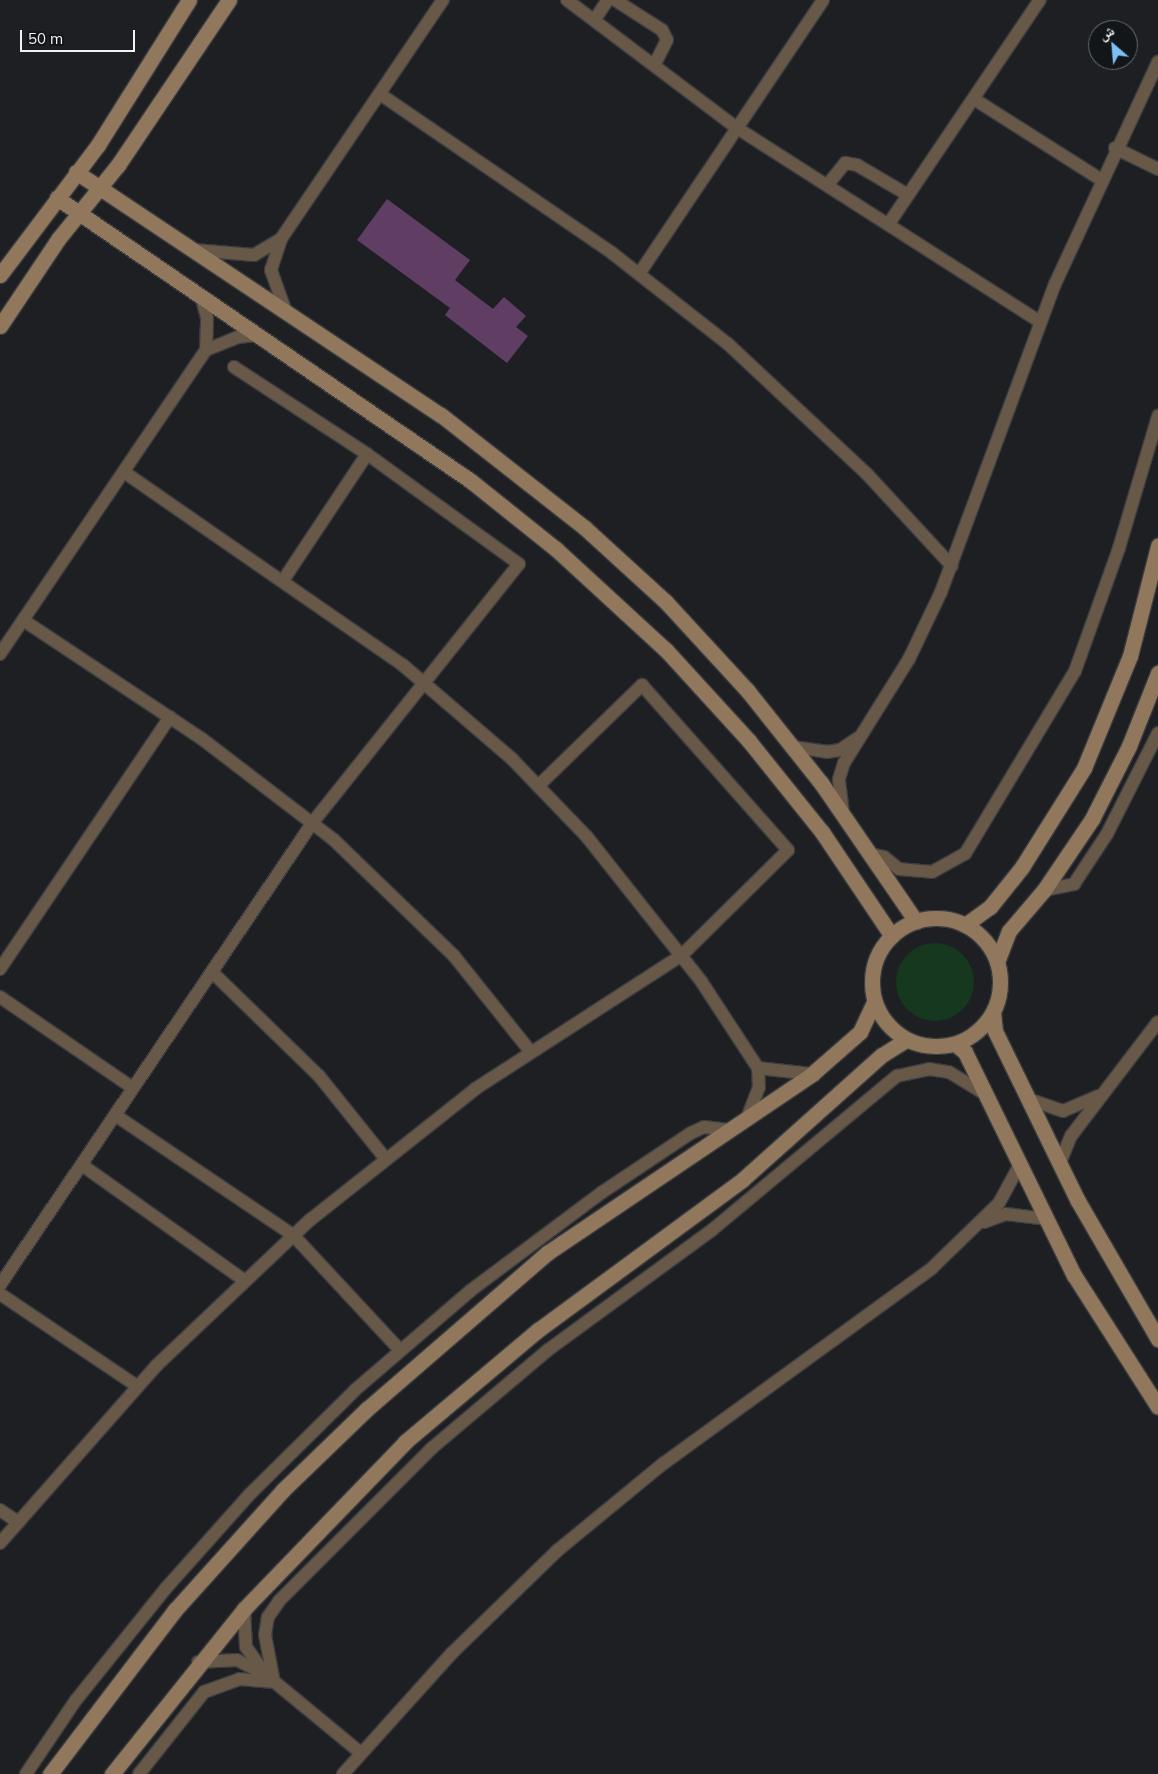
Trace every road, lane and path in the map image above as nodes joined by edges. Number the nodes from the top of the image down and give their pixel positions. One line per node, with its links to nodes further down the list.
1 (189, 0): 17 (main road)
2 (229, 0): 20 (main road)
3 (443, 0): 12 (street)
4 (567, 0): 9 (street)
5 (608, 0): 9 (street)
6 (615, 0): 11 (street)
7 (823, 0): 14 (street)
8 (1040, 0): 13 (street)
9 (595, 20): 11 (street)
10 (1158, 62): 15 (street)
11 (655, 64): 14 (street)
12 (380, 94): 25 (street); 27 (street)
13 (974, 98): 18 (street); 21 (street)
14 (737, 128): 19 (street); 27 (street)
15 (1115, 148): 16 (street); 18 (street)
16 (1158, 169)
17 (76, 172): 20 (main road); 22 (main road)
18 (1100, 179): 31 (street)
19 (829, 183): 21 (street); 24 (street)
20 (100, 188): 23 (main road); 26 (main road)
21 (908, 195): 24 (street)
22 (57, 198): 23 (main road); 28 (main road)
23 (79, 213): 29 (main road); 32 (main road)
24 (890, 222): 31 (street)
25 (281, 239): 26 (street); 30 (street)
26 (192, 250): 30 (main road)
27 (639, 274): 40 (street)
28 (0, 275)
29 (201, 296): 33 (main road); 34 (street)
30 (286, 312): 49 (main road)
31 (1040, 322): 40 (street)
32 (0, 326)
33 (257, 336): 34 (street); 57 (main road)
34 (206, 350): 38 (street)
35 (234, 367): 37 (street)
36 (1158, 416): 53 (street)
37 (367, 454): 41 (street); 45 (street)
38 (124, 472): 41 (street); 42 (street)
39 (1158, 546): 56 (main road)
40 (952, 566): 47 (street)
41 (284, 579): 45 (street)
42 (23, 620): 43 (street); 46 (street)
43 (0, 654)
44 (1158, 672): 54 (main road)
45 (424, 682): 50 (street); 52 (street)
46 (170, 717): 52 (street); 60 (street)
47 (864, 733): 49 (street); 51 (street)
48 (1158, 733): 54 (street)
49 (793, 747): 51 (main road)
50 (538, 786): 58 (street); 58 (street)
51 (843, 816): 53 (main road)
52 (313, 822): 61 (street); 68 (street)
53 (870, 854): 55 (main road)
54 (1044, 890): 59 (main road)
55 (916, 921): 56 (main road); 57 (main road)
56 (965, 925): 59 (main road)
57 (892, 936): 63 (main road)
58 (682, 956): 68 (street); 69 (street)
59 (997, 962): 64 (main road)
60 (0, 968)
61 (212, 972): 71 (street); 80 (street)
62 (0, 997): 71 (street)
63 (874, 1002): 66 (main road); 70 (main road)
64 (993, 1012): 67 (main road); 74 (main road)
65 (1158, 1022): 72 (street)
66 (906, 1040): 67 (main road); 97 (main road)
67 (955, 1044): 73 (main road)
68 (530, 1051): 80 (street)
69 (758, 1068): 70 (street); 77 (street)
70 (812, 1074): 77 (main road)
71 (133, 1088): 76 (street)
72 (1108, 1088): 75 (street); 78 (street)
73 (986, 1094): 83 (main road); 99 (street)
74 (1028, 1099): 75 (street); 81 (main road)
75 (1063, 1111): 78 (street)
76 (115, 1115): 82 (street); 86 (street)
77 (746, 1120): 79 (main road)
78 (1081, 1122): 81 (street)
79 (729, 1130): 91 (street); 102 (main road)
80 (385, 1158): 86 (street)
81 (1060, 1163): 90 (main road)
82 (82, 1165): 87 (street); 88 (street)
83 (1019, 1166): 84 (main road); 85 (street)
84 (1044, 1219): 85 (street); 93 (main road)
85 (981, 1223): 100 (street)
86 (293, 1235): 87 (street); 91 (street)
87 (244, 1280): 92 (street)
88 (0, 1285)
89 (0, 1294): 92 (street)
90 (1158, 1339)
91 (400, 1350): 101 (street)
92 (137, 1386): 95 (street)
93 (1158, 1407)
94 (0, 1510): 95 (street)
95 (18, 1522): 96 (street)
96 (0, 1543)
97 (244, 1609): 98 (main road); 99 (street)
98 (198, 1662): 99 (street); 103 (main road)
99 (270, 1678): 100 (street); 104 (street)
100 (360, 1753): 105 (street)
101 (26, 1774)
102 (50, 1774)
103 (112, 1774)
104 (139, 1774)
105 (343, 1774)

